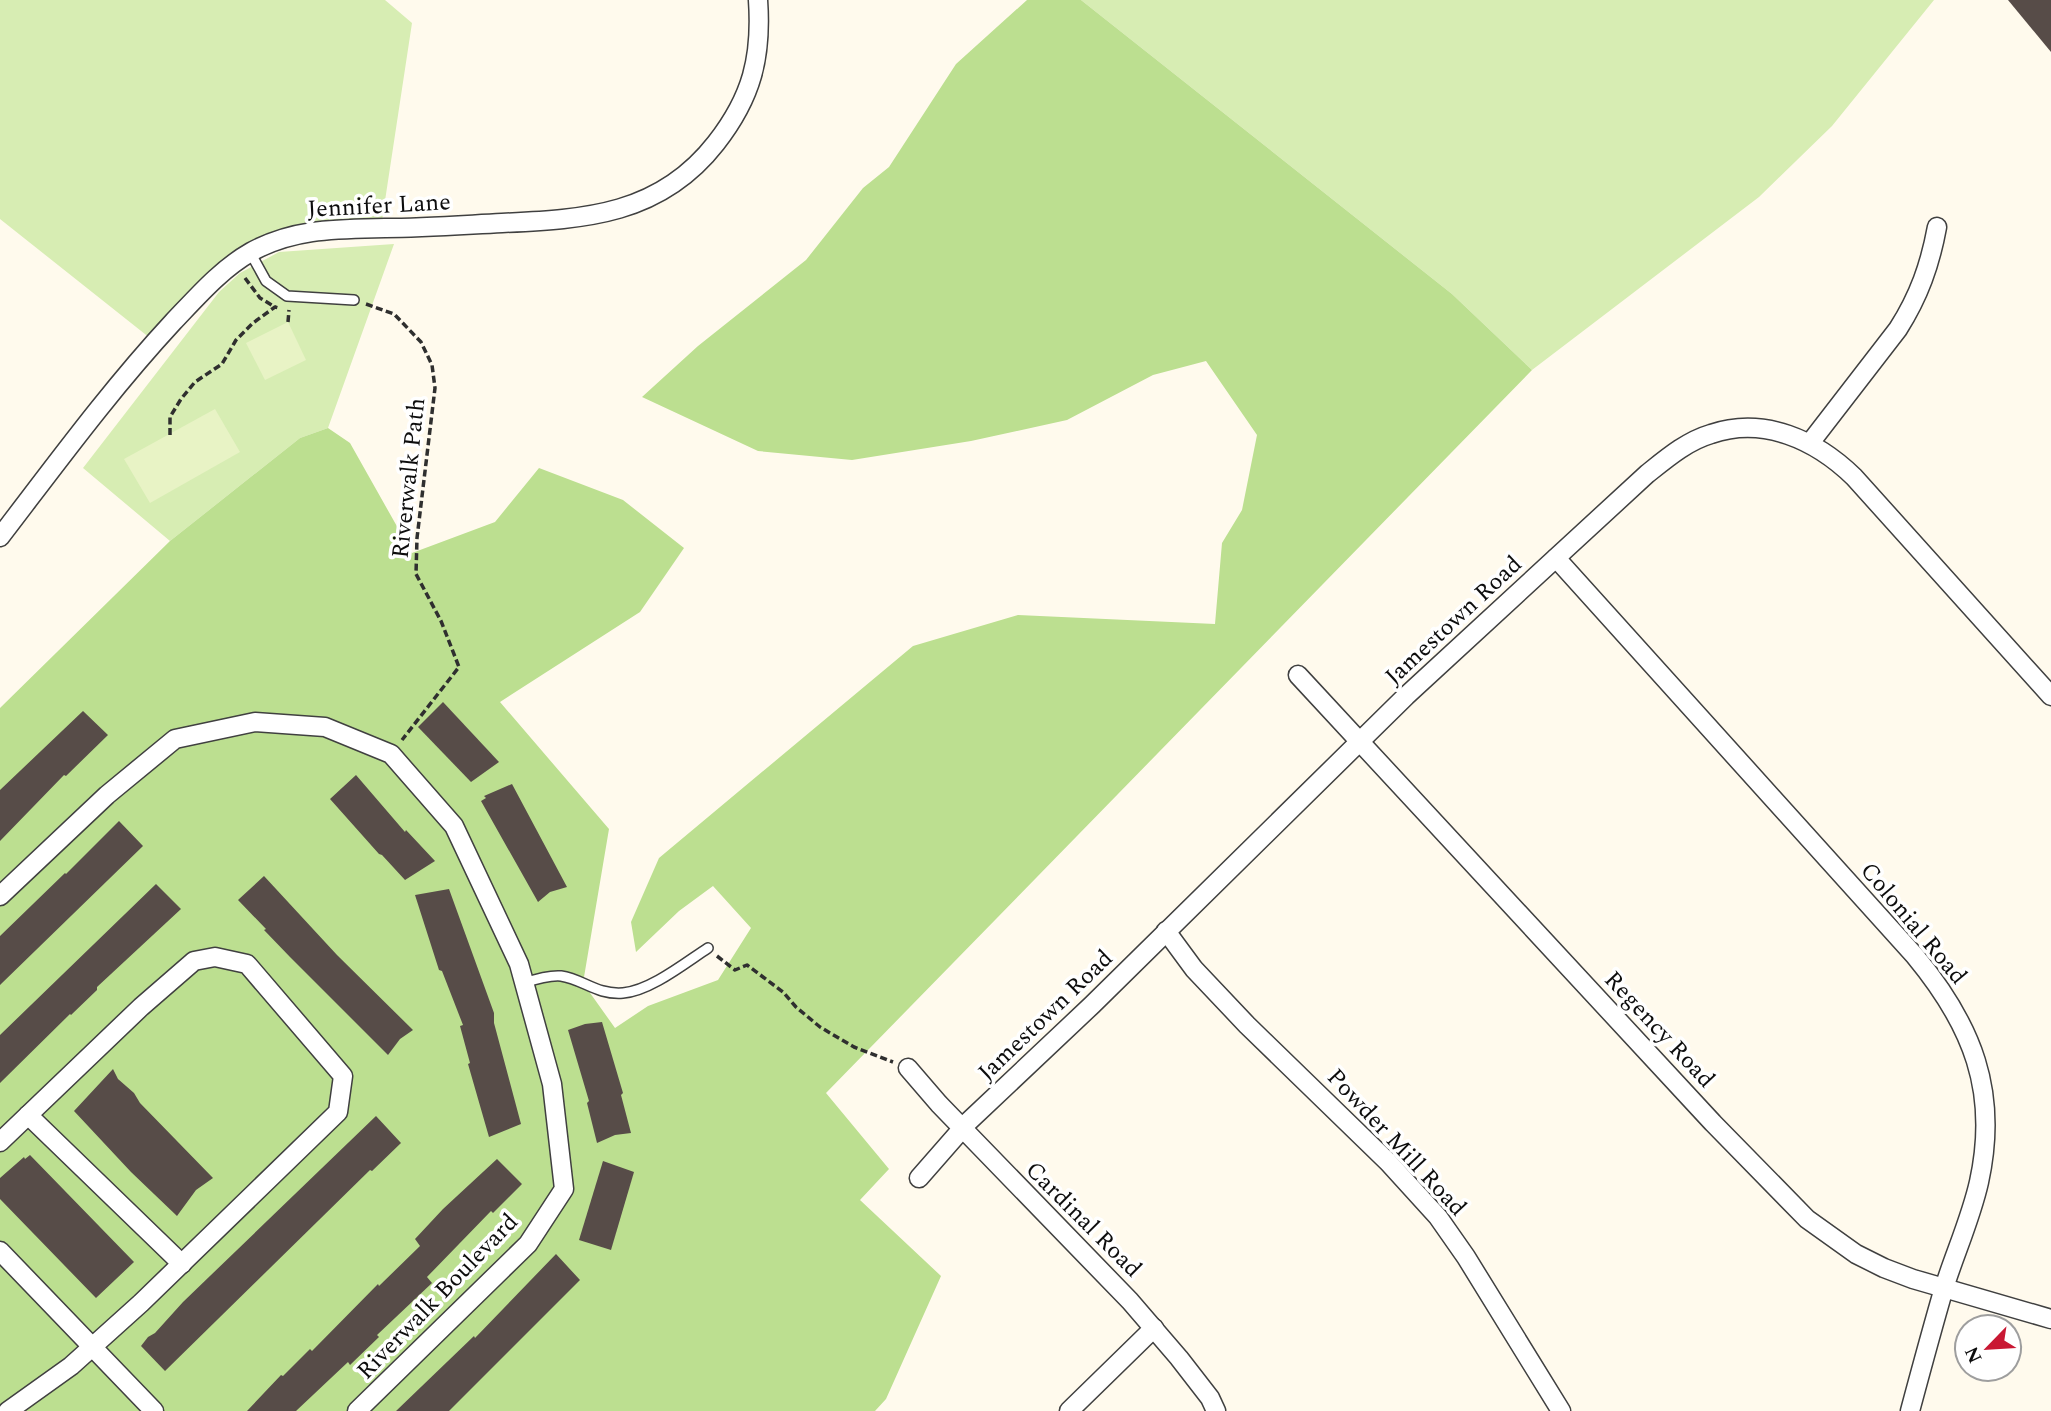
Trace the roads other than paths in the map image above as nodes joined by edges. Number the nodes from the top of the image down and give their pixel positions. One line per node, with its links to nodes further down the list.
1 (758, 0): 3 (street, Jennifer Lane)
2 (1937, 227): 5 (street)
3 (250, 252): 4 (lane); 6 (street, Jennifer Lane)
4 (354, 300)
5 (1810, 443): 7 (street, Jamestown Road); 9 (street, Jamestown Road)
6 (0, 537)
7 (1556, 558): 10 (street, Jamestown Road); 22 (street, Colonial Road)
8 (1298, 676): 10 (street, Regency Road)
9 (2051, 696)
10 (1359, 743): 12 (street, Jamestown Road); 22 (street, Regency Road)
11 (0, 896): 14 (street, Riverwalk Boulevard)
12 (1166, 931): 17 (street, Jamestown Road); 31 (street, Powder Mill Road)
13 (708, 948): 14 (lane)
14 (524, 982): 28 (street, Riverwalk Boulevard)
15 (908, 1068): 17 (street, Cardinal Road)
16 (28, 1115): 18 (street); 21 (street); 21 (street)
17 (962, 1129): 19 (street, Jamestown Road); 24 (street, Cardinal Road)
18 (0, 1142)
19 (919, 1178)
20 (0, 1251): 25 (street)
21 (182, 1264): 25 (street)
22 (1944, 1289): 23 (street, Regency Road); 32 (street, Colonial Road)
23 (2051, 1320)
24 (1154, 1328): 29 (street); 30 (street, Cardinal Road)
25 (93, 1346): 26 (street); 27 (street)
26 (8, 1411)
27 (154, 1411)
28 (357, 1411)
29 (1069, 1411)
30 (1216, 1411)
31 (1561, 1411)
32 (1910, 1411)

